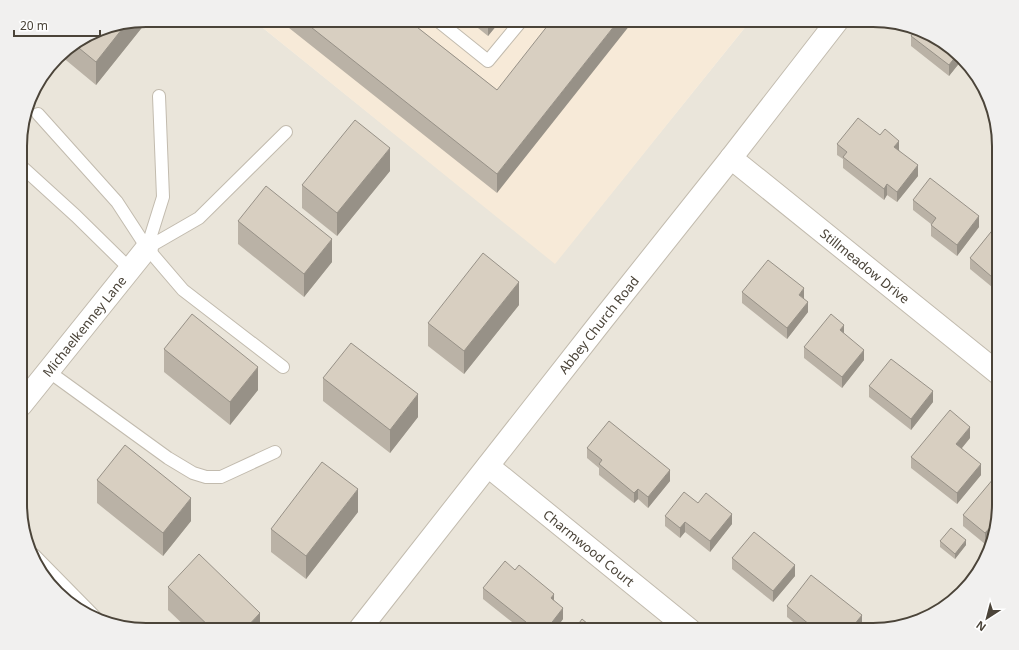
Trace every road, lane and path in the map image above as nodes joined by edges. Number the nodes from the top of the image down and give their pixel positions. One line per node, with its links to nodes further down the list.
1 (446, 27): 2 (lane)
2 (516, 27)
3 (833, 27): 7 (street, Abbey Church Road)
4 (159, 96): 9 (lane)
5 (38, 114): 9 (lane)
6 (286, 132): 9 (lane)
7 (731, 158): 12 (street, Stillmeadow Drive); 16 (street, Abbey Church Road)
8 (27, 171): 10 (lane)
9 (147, 248): 10 (street, Michaelkenney Lane); 11 (lane)
10 (130, 269): 13 (street, Michaelkenney Lane)
11 (282, 367)
12 (992, 368)
13 (48, 371): 14 (street, Michaelkenney Lane); 15 (lane)
14 (27, 397)
15 (275, 452)
16 (488, 466): 19 (street, Abbey Church Road); 20 (street, Charmwood Court)
17 (44, 565): 18 (lane)
18 (83, 605)
19 (365, 623)
20 (681, 623)

